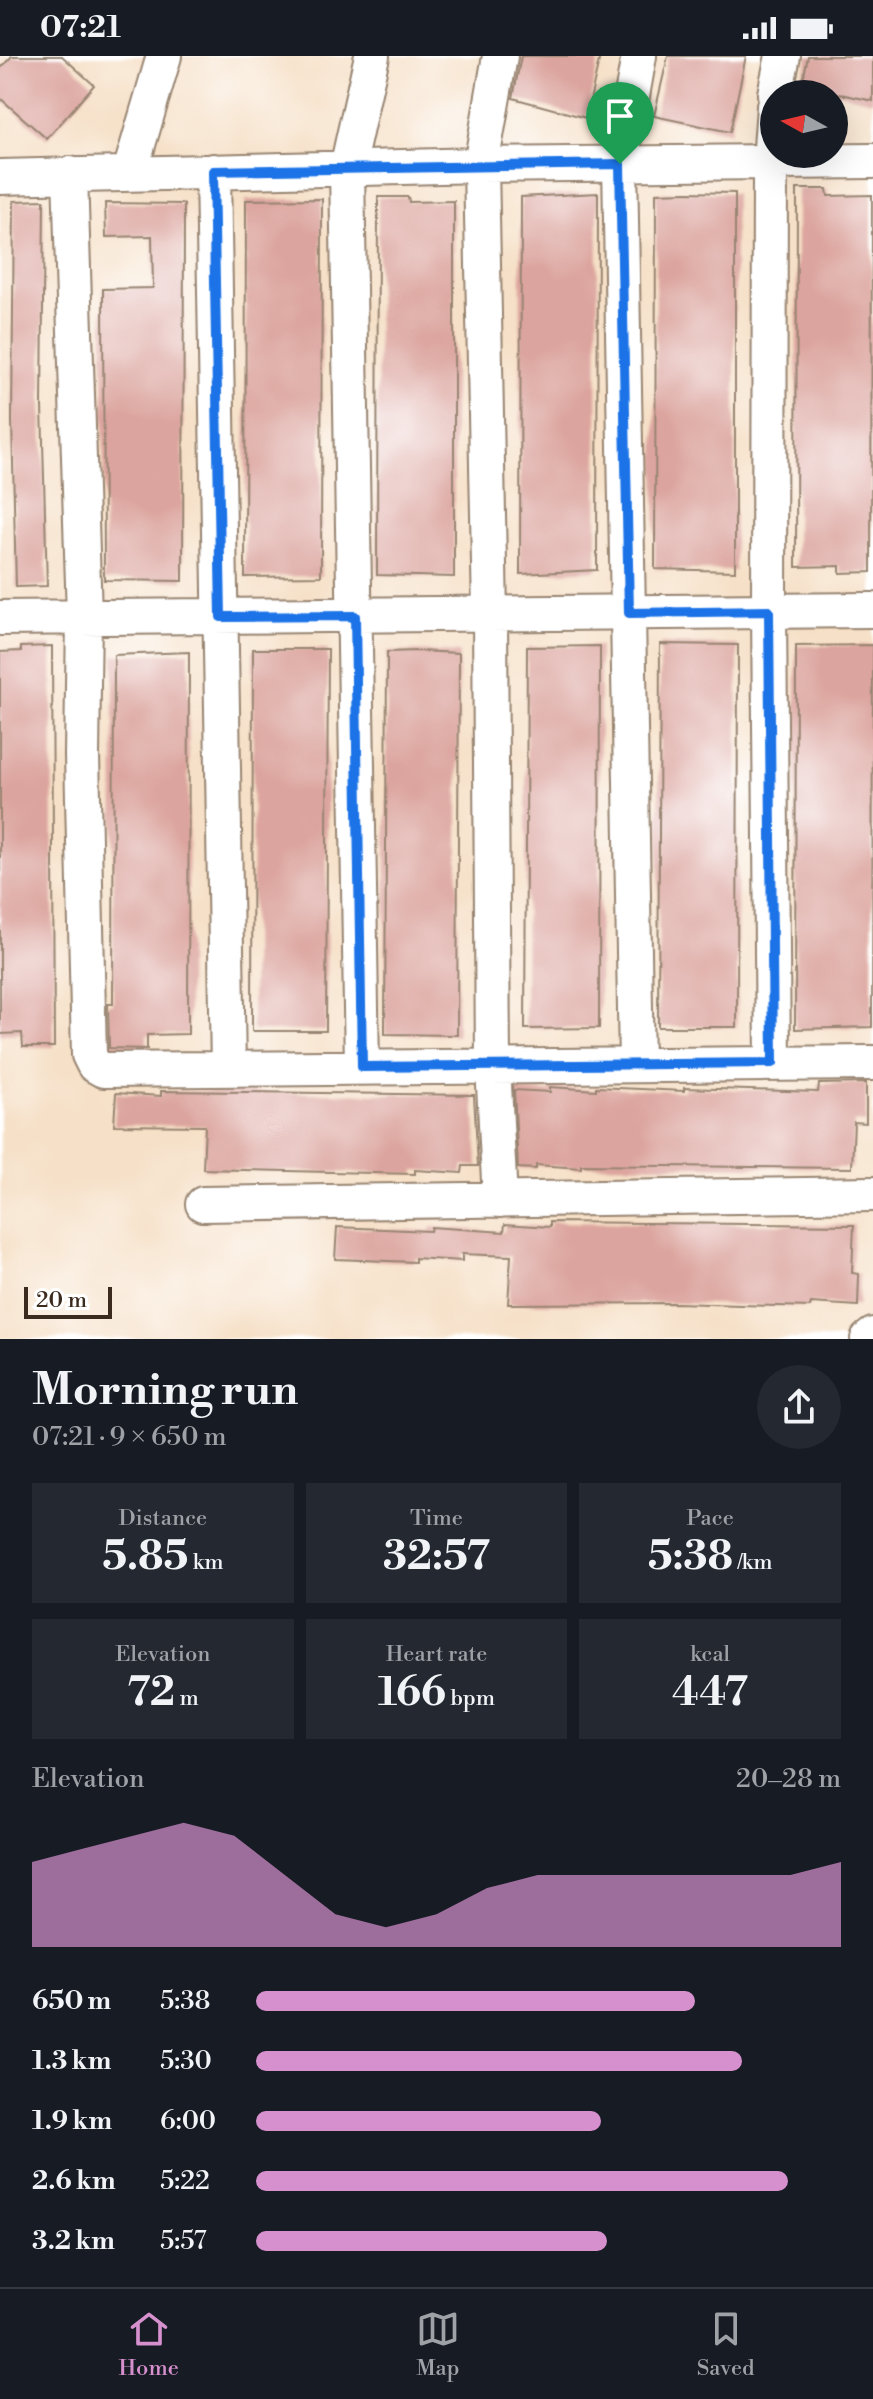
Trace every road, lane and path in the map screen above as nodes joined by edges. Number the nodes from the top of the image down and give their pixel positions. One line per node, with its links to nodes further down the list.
1 (164, 56): 15 (street)
2 (372, 56): 12 (street)
3 (500, 56): 11 (street)
4 (639, 56): 10 (street)
5 (783, 56): 6 (street)
6 (778, 80)
7 (848, 161): 8 (street)
8 (873, 161)
9 (760, 162): 10 (street)
10 (620, 164): 11 (street); 20 (street)
11 (481, 165): 12 (street); 21 (street)
12 (347, 168): 14 (street); 23 (street)
13 (770, 168): 19 (street)
14 (213, 171): 15 (street); 24 (street)
15 (130, 172): 16 (street)
16 (70, 174): 17 (street); 22 (street)
17 (0, 177)
18 (873, 610): 19 (street)
19 (769, 611): 20 (street); 26 (street)
20 (629, 613): 21 (street); 28 (street)
21 (490, 614): 23 (street); 29 (street)
22 (84, 616): 24 (street); 25 (street); 31 (street)
23 (355, 616): 24 (street); 30 (street)
24 (221, 617): 31 (street)
25 (0, 618)
26 (773, 1063): 27 (street); 28 (street)
27 (873, 1063)
28 (636, 1064): 29 (street)
29 (493, 1066): 30 (street); 33 (street)
30 (362, 1067): 31 (street)
31 (228, 1069)
32 (873, 1194): 33 (street)
33 (500, 1200): 34 (street)
34 (203, 1204)
35 (873, 1335): 36 (street)
36 (868, 1339)

